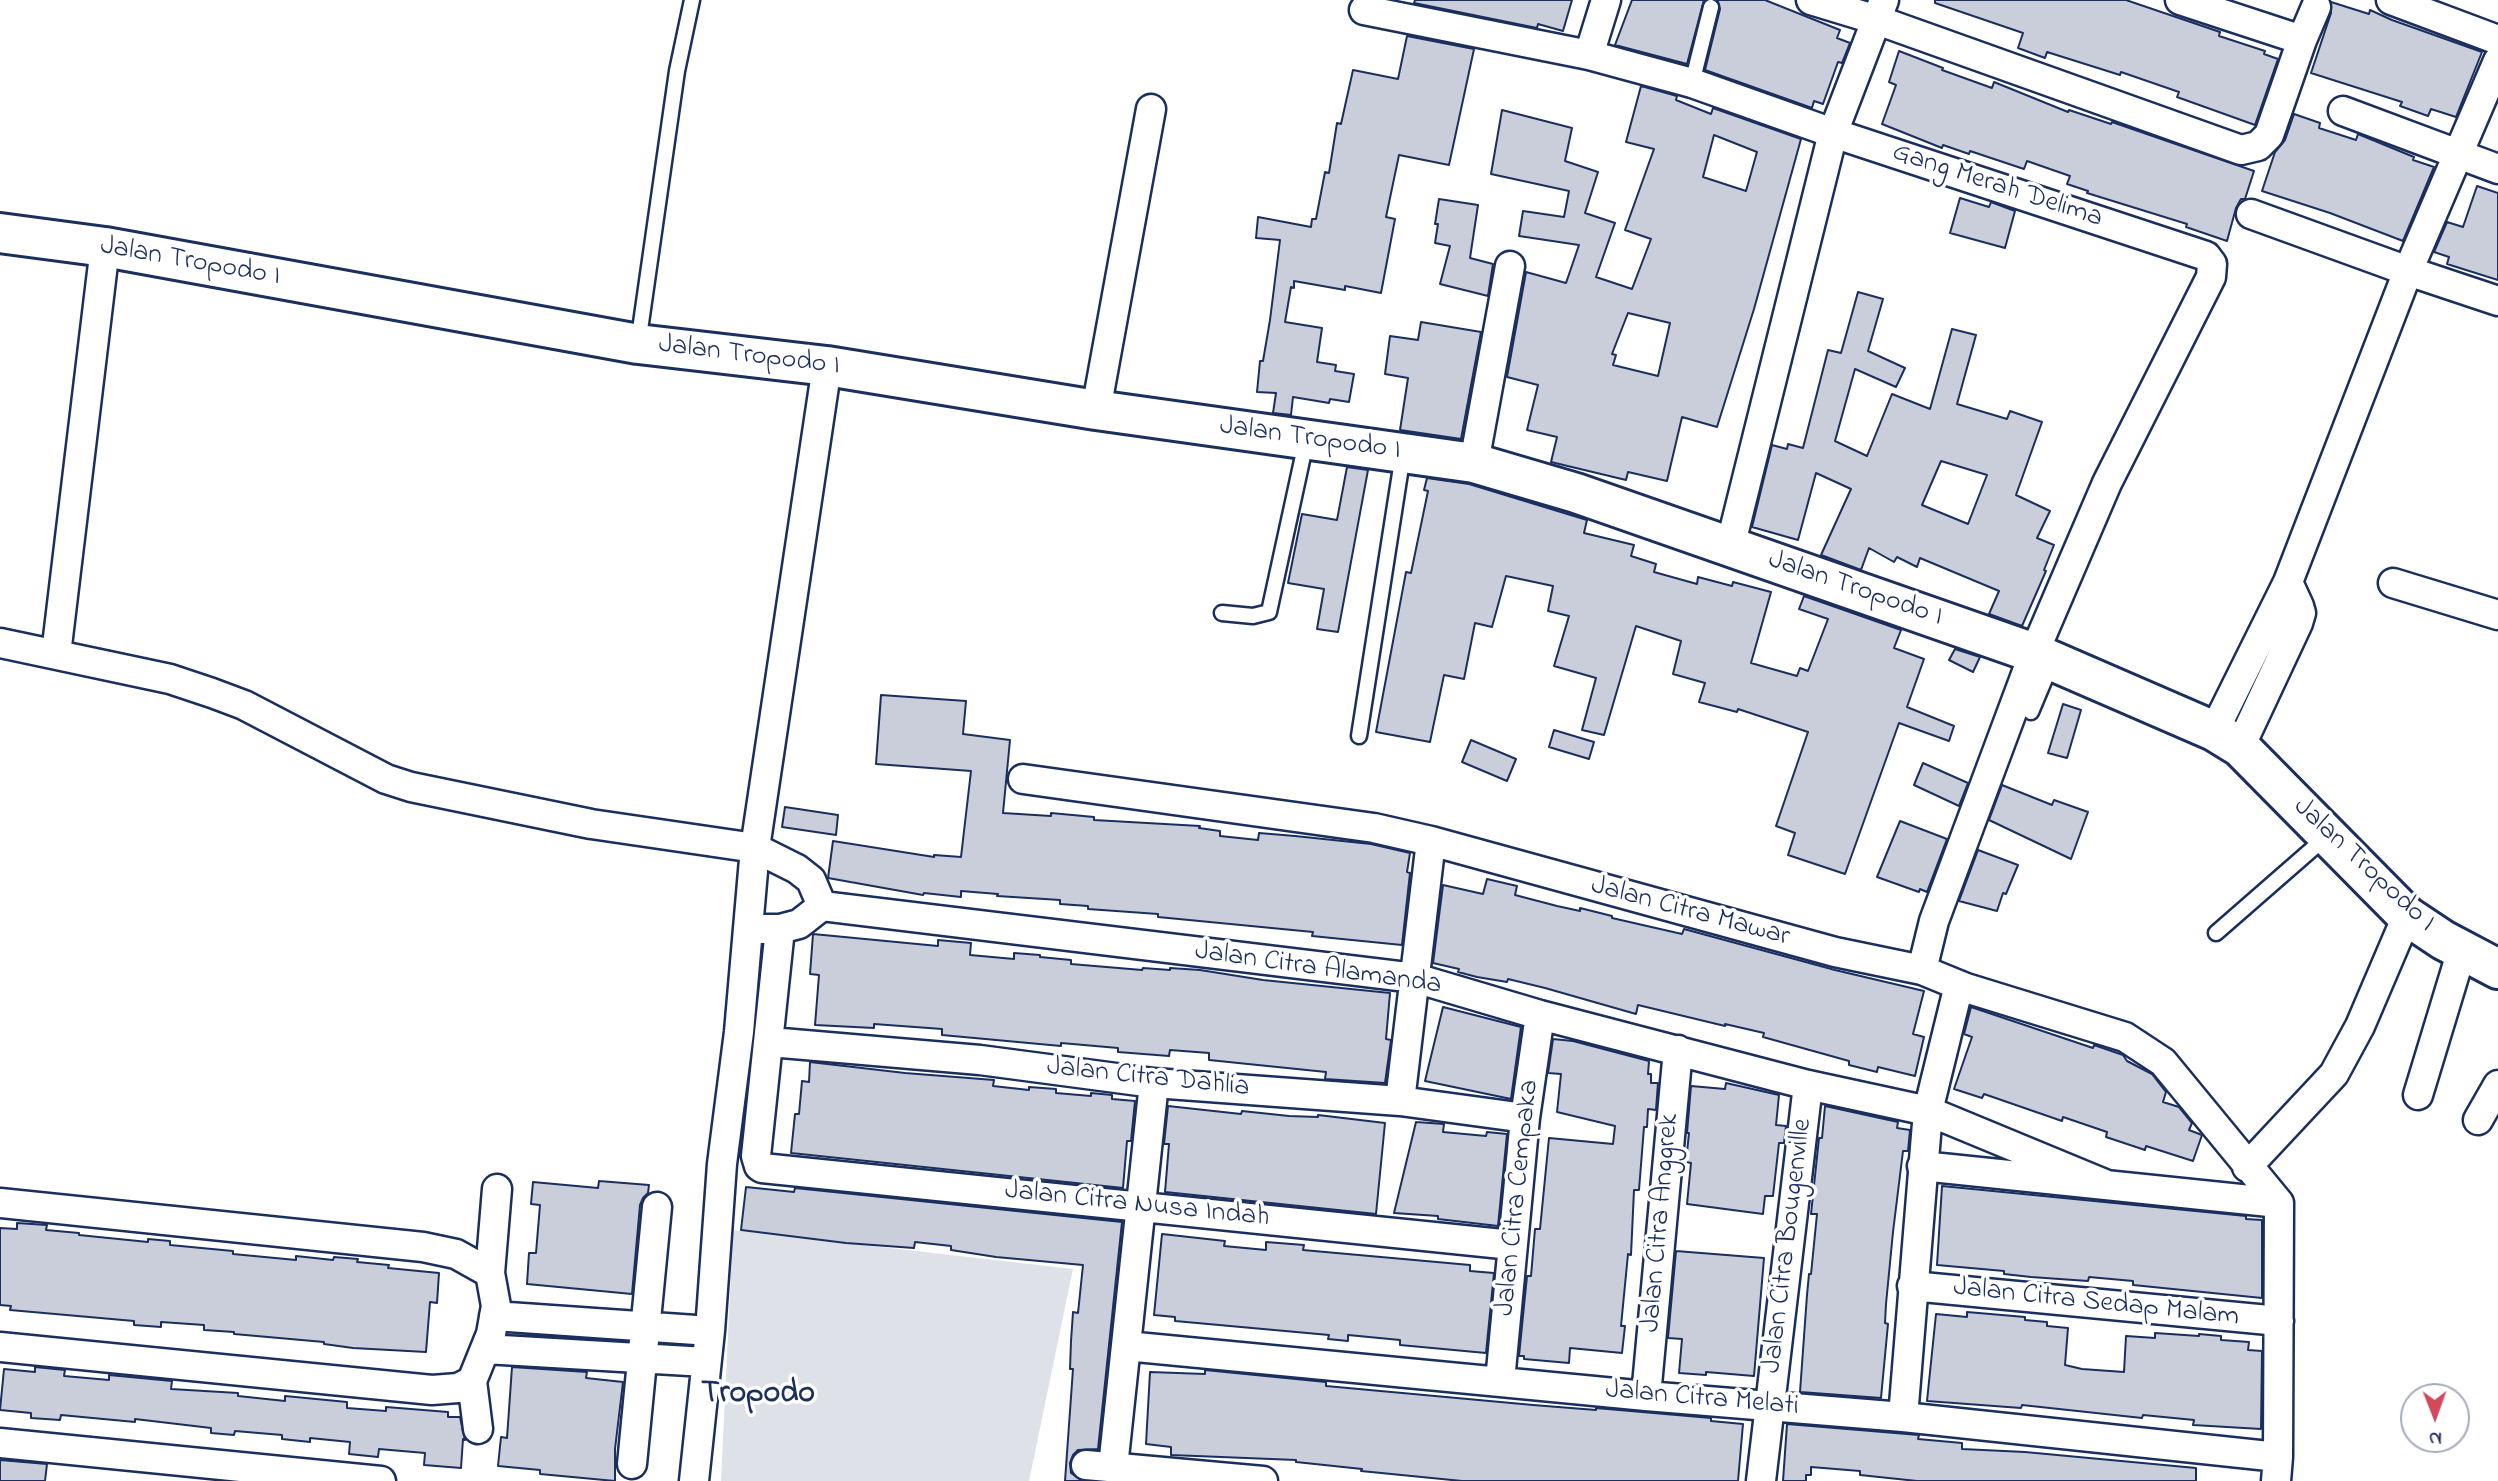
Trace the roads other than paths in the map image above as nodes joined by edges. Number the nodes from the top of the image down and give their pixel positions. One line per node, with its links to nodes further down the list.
1 (692, 0): 26 (lane)
2 (1606, 0): 12 (street)
3 (1811, 0): 9 (street)
4 (2180, 0): 10 (street)
5 (2391, 0): 11 (street)
6 (1711, 7): 14 (lane)
7 (2316, 7): 10 (street)
8 (1383, 9): 12 (street, Gang Merah Delima)
9 (1880, 10): 10 (street); 17 (street)
10 (2302, 40)
11 (2498, 40)
12 (1588, 55): 14 (street, Gang Merah Delima)
13 (2498, 61): 18 (street)
14 (1692, 83): 17 (street, Gang Merah Delima)
15 (1151, 109): 28 (street)
16 (2343, 111): 18 (street)
17 (1833, 133): 32 (street); 38 (street, Gang Merah Delima)
18 (2459, 155): 19 (street); 24 (street)
19 (2498, 169)
20 (2251, 214): 24 (street)
21 (0, 233): 22 (street, Jalan Tropodo I)
22 (105, 247): 26 (street, Jalan Tropodo I); 37 (street)
23 (1510, 266): 31 (street)
24 (2408, 271): 25 (street); 41 (street)
25 (2498, 301)
26 (638, 344): 27 (street, Jalan Tropodo I)
27 (827, 366): 28 (street, Jalan Tropodo I); 45 (street)
28 (1096, 410): 29 (street, Jalan Tropodo I)
29 (1306, 441): 30 (street, Jalan Tropodo I); 34 (lane)
30 (1404, 452): 31 (street, Jalan Tropodo I); 40 (lane)
31 (1474, 463): 32 (street, Jalan Tropodo I)
32 (1730, 547): 38 (street, Jalan Tropodo I)
33 (2393, 583): 35 (street)
34 (1222, 613)
35 (2498, 615)
36 (0, 643): 37 (street)
37 (56, 654): 45 (street)
38 (2043, 657): 39 (lane); 41 (street, Jalan Tropodo I); 53 (street)
39 (2031, 712)
40 (1359, 736)
41 (2227, 739): 43 (street, Jalan Tropodo I)
42 (1023, 779): 44 (street, Jalan Citra Mawar)
43 (2328, 835): 47 (street, Jalan Tropodo I); 50 (lane)
44 (1431, 841): 53 (street, Jalan Citra Mawar); 54 (street)
45 (755, 848): 46 (street); 48 (street)
46 (822, 906): 49 (street); 54 (street, Jalan Citra Alamanda)
47 (2407, 916): 51 (street, Jalan Tropodo I); 68 (street)
48 (749, 928): 49 (street); 81 (street)
49 (780, 929): 57 (street)
50 (2216, 933)
51 (2462, 950): 52 (street, Jalan Tropodo I); 62 (street)
52 (2498, 969)
53 (1922, 970): 55 (street, Jalan Citra Mawar)
54 (1415, 978): 56 (street, Jalan Citra Alamanda); 63 (street)
55 (1959, 985): 64 (street, Jalan Citra Sedap Malam); 68 (street, Jalan Citra Mawar)
56 (1540, 1015): 58 (street, Jalan Citra Alamanda); 65 (street, Jalan Citra Cempaka)
57 (770, 1042): 59 (street, Jalan Citra Dahlia); 73 (street, Jalan Citra Nusa Indah)
58 (1678, 1050): 60 (street, Jalan Citra Alamanda); 89 (street, Jalan Citra Anggrek)
59 (1154, 1083): 63 (street, Jalan Citra Dahlia); 73 (street)
60 (1808, 1085): 64 (street, Jalan Citra Alamanda); 90 (street, Jalan Citra Bougenville)
61 (2498, 1085): 66 (street)
62 (2418, 1095)
63 (1400, 1101): 65 (street, Jalan Citra Dahlia)
64 (1928, 1111): 67 (street, Jalan Citra Sedap Malam); 69 (street, Jalan Citra Alamanda)
65 (1525, 1118): 75 (street, Jalan Citra Cempaka)
66 (2478, 1120)
67 (1922, 1166): 69 (street); 77 (street, Jalan Citra Sedap Malam)
68 (2247, 1167): 72 (street, Jalan Citra Mawar)
69 (2107, 1185): 72 (street)
70 (497, 1189): 76 (street)
71 (0, 1203): 76 (street)
72 (2279, 1203): 79 (street)
73 (1142, 1206): 75 (street, Jalan Citra Nusa Indah); 82 (street)
74 (657, 1207): 80 (street)
75 (1512, 1245): 88 (street, Jalan Citra Cempaka)
76 (489, 1273): 78 (street)
77 (1912, 1286): 79 (street, Jalan Citra Sedap Malam); 91 (street, Jalan Citra Sedap Malam)
78 (494, 1317): 80 (street); 84 (street)
79 (2279, 1321): 95 (street)
80 (644, 1327): 81 (street); 85 (street)
81 (710, 1331): 86 (street)
82 (1126, 1346): 88 (street, Jalan Citra Melati); 98 (street)
83 (0, 1347): 87 (street)
84 (485, 1349): 85 (street); 87 (street)
85 (642, 1358): 86 (street); 94 (street)
86 (706, 1362): 97 (street)
87 (472, 1381): 92 (street)
88 (1500, 1381): 89 (street, Jalan Citra Melati)
89 (1646, 1396): 90 (street, Jalan Citra Melati)
90 (1769, 1407): 91 (street, Jalan Citra Melati); 99 (street, Jalan Citra Bougenville)
91 (1903, 1417): 95 (street, Jalan Citra Melati)
92 (478, 1429)
93 (0, 1443): 96 (street)
94 (632, 1464)
95 (2277, 1469)
96 (381, 1481)
97 (694, 1481)
98 (1264, 1481)
99 (1761, 1481)

